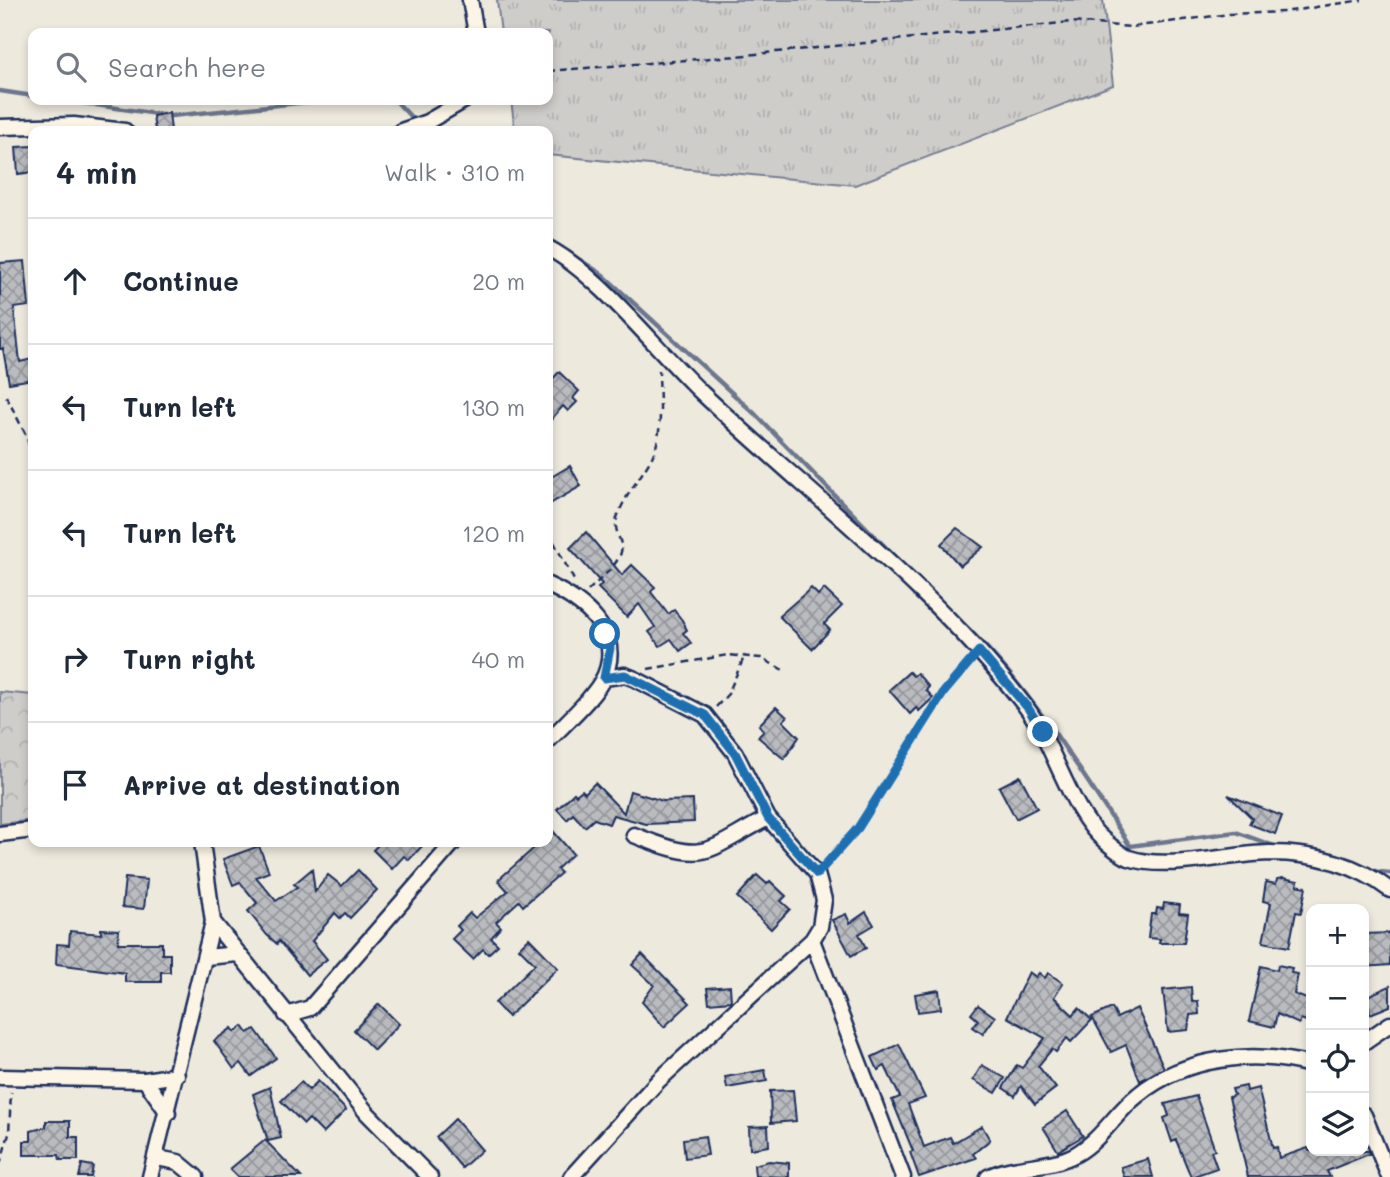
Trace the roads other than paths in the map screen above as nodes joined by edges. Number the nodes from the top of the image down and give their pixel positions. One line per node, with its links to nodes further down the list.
1 (470, 0): 2 (street)
2 (475, 28)
3 (455, 105): 7 (street)
4 (28, 126): 8 (street)
5 (37, 126): 6 (street)
6 (82, 126)
7 (414, 126)
8 (0, 127)
9 (553, 252): 19 (street)
10 (553, 587): 11 (street)
11 (604, 678): 12 (street); 13 (street)
12 (553, 735)
13 (768, 818): 16 (street); 21 (street)
14 (28, 831): 15 (street)
15 (0, 834)
16 (634, 835)
17 (203, 847): 20 (street)
18 (450, 847): 24 (street)
19 (1390, 890)
20 (213, 922): 22 (street); 23 (street)
21 (812, 940): 38 (street); 39 (street)
22 (238, 954): 23 (street); 24 (street)
23 (206, 957): 28 (street)
24 (286, 1015): 37 (street)
25 (1390, 1024): 26 (street)
26 (1369, 1039)
27 (1306, 1064): 40 (street)
28 (177, 1076): 30 (street); 31 (street)
29 (1, 1077): 30 (street)
30 (145, 1080): 31 (street)
31 (168, 1113): 33 (street)
32 (1369, 1125): 34 (street)
33 (157, 1158): 35 (street); 36 (street)
34 (1387, 1159): 41 (street)
35 (150, 1177)
36 (196, 1177)
37 (430, 1177)
38 (571, 1177)
39 (903, 1177)
40 (988, 1177)
41 (1389, 1177)

